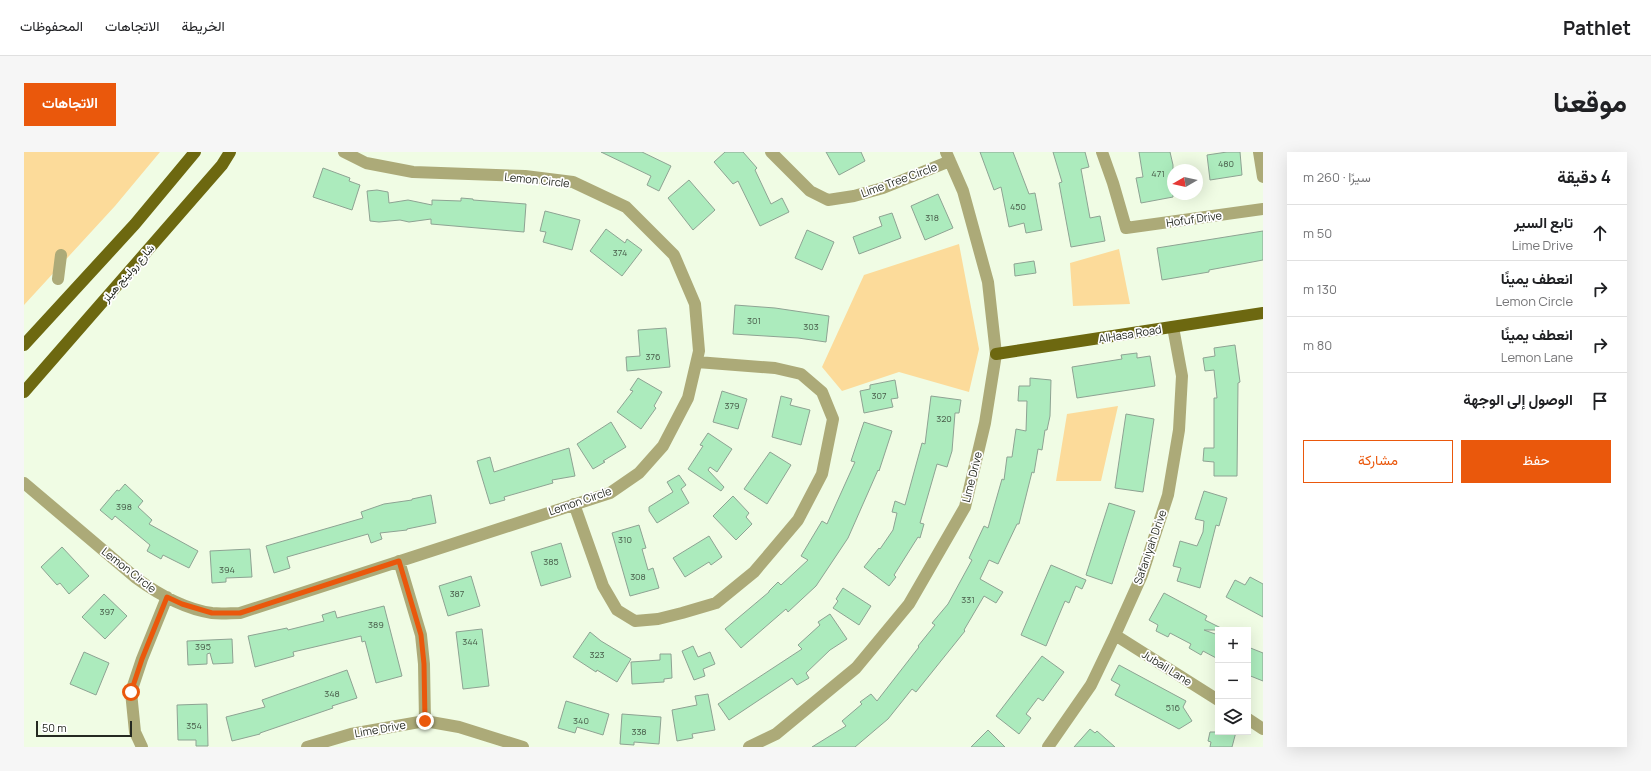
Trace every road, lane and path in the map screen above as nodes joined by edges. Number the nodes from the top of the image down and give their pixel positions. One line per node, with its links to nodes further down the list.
1 (195, 152): 14 (main road)
2 (230, 152): 17 (main road, شارع رولينج هيلز)
3 (344, 152): 16 (street, Lemon Circle)
4 (771, 152): 7 (street, Lime Tree Circle)
5 (1102, 152): 9 (street, Hofuf Drive)
6 (1259, 152): 8 (street)
7 (948, 156): 15 (street, Lime Drive)
8 (1263, 177)
9 (1263, 209)
10 (61, 255): 11 (street)
11 (58, 279)
12 (1263, 313): 13 (main road, AlHasa Road)
13 (1173, 327): 15 (main road, AlHasa Road); 22 (street, Safaniyah Drive)
14 (24, 345)
15 (996, 354): 30 (street, Lime Drive)
16 (702, 358): 19 (street, Lemon Circle); 19 (street)
17 (24, 392)
18 (24, 482): 21 (street, Lemon Circle)
19 (574, 504): 20 (street, Lemon Circle)
20 (399, 561): 21 (street, Lemon Circle); 24 (street)
21 (167, 597): 27 (street)
22 (1115, 635): 23 (street, Jubail Lane); 31 (street, Safaniyah Drive)
23 (1216, 699)
24 (425, 721): 28 (street, Lime Drive); 29 (street, Lime Drive)
25 (1251, 721): 26 (street)
26 (1263, 729)
27 (142, 747)
28 (307, 747)
29 (523, 747)
30 (749, 747)
31 (1048, 747)

